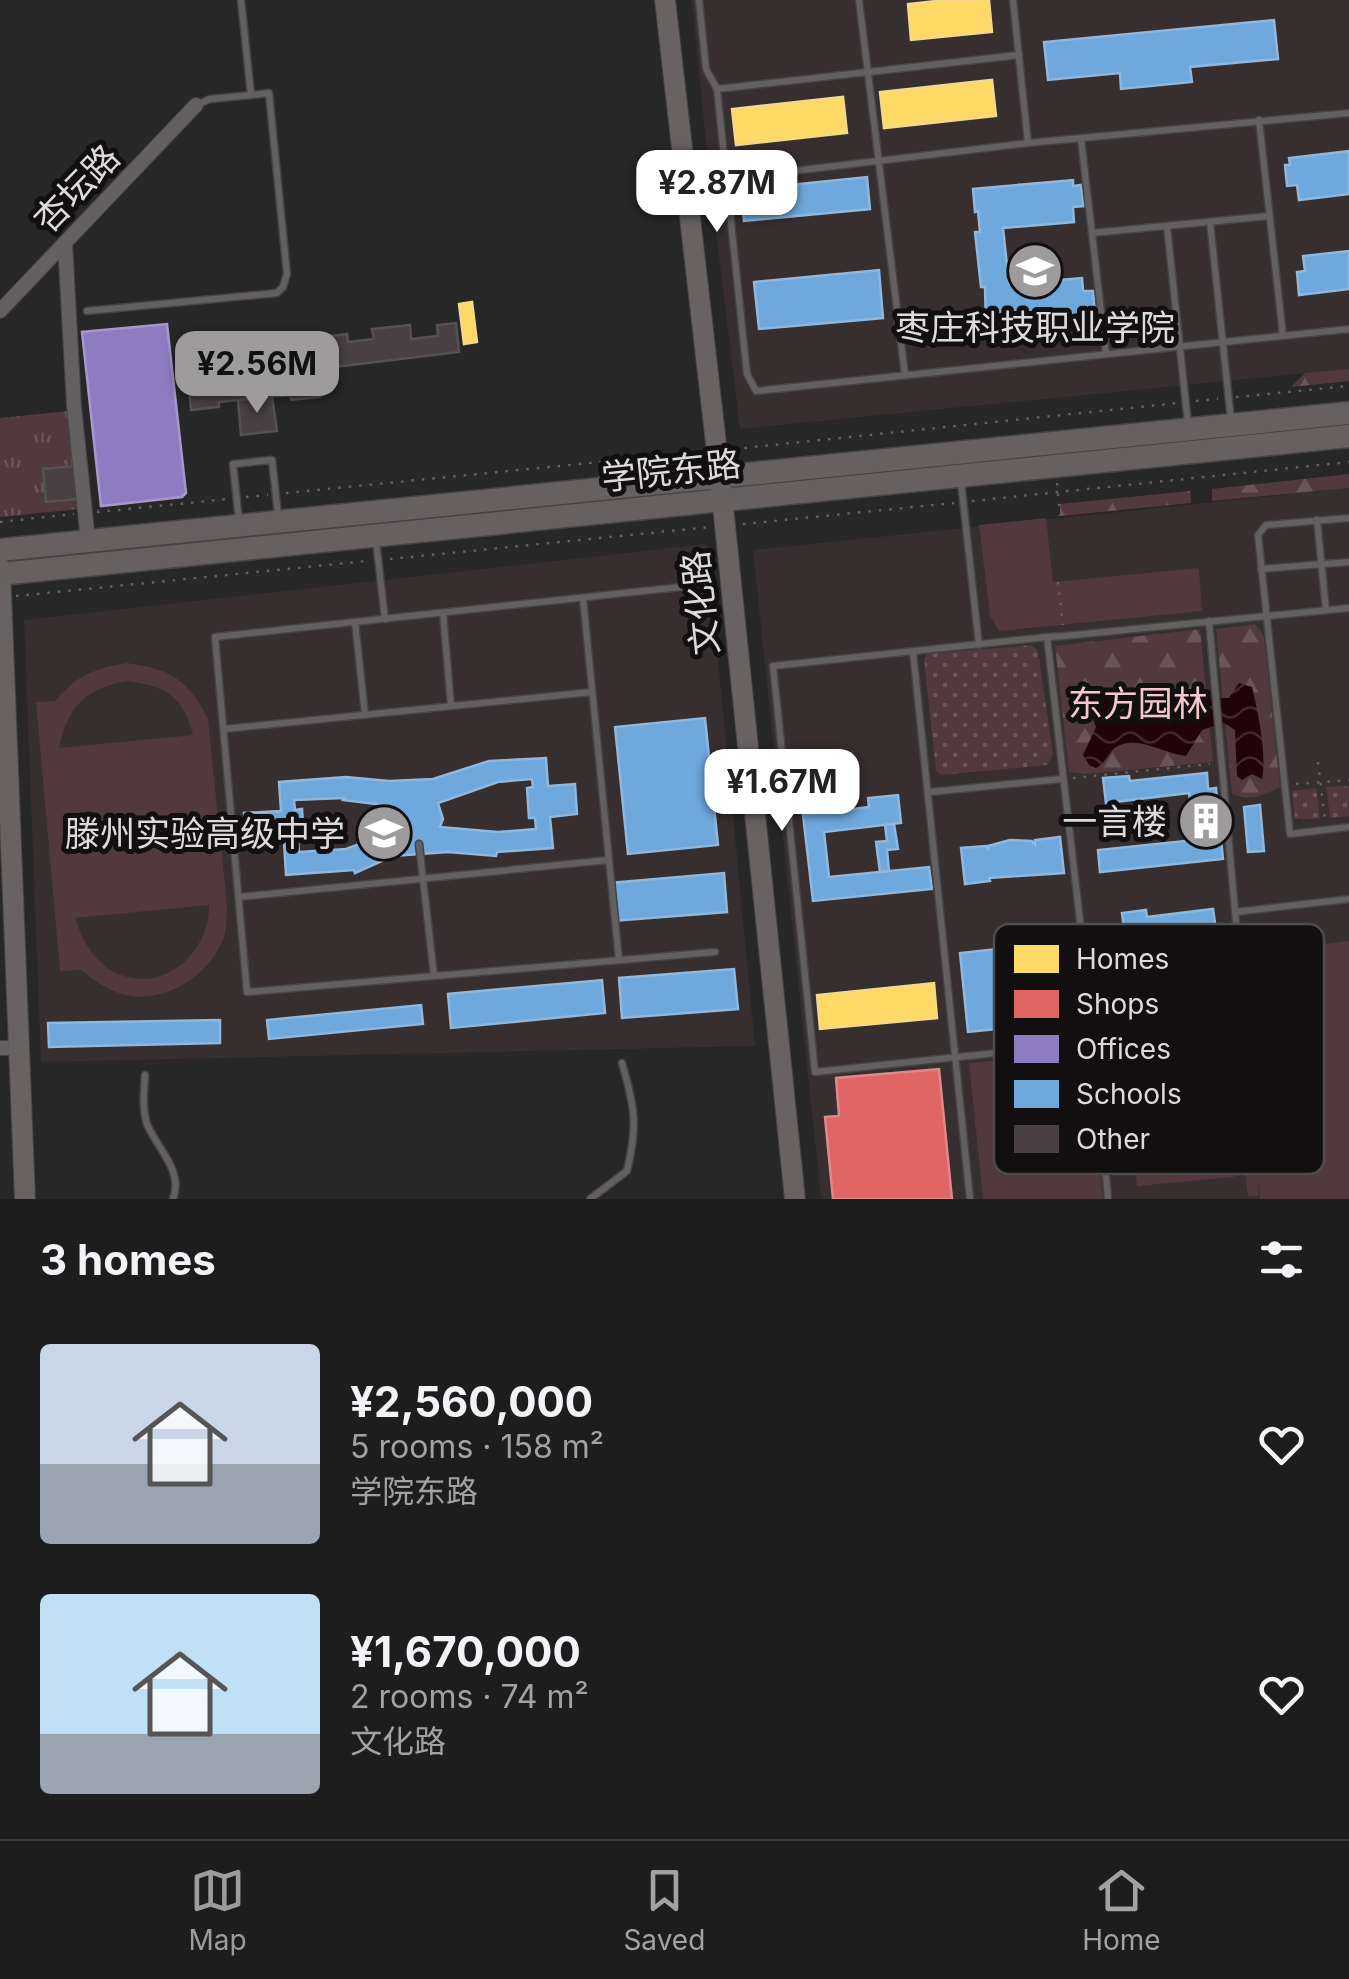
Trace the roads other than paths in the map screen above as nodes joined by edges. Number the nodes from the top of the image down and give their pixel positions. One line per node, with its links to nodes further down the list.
1 (241, 0): 9 (lane)
2 (665, 0): 35 (street, 文化路)
3 (699, 0): 8 (lane)
4 (859, 0): 7 (lane)
5 (1013, 0): 6 (lane)
6 (1019, 55): 7 (lane); 14 (lane)
7 (867, 72): 8 (lane); 15 (lane)
8 (718, 89): 16 (lane)
9 (251, 94): 10 (lane); 22 (lane)
10 (196, 106): 21 (street, 杏坛路)
11 (1349, 112): 12 (lane)
12 (1259, 120): 13 (lane); 17 (lane)
13 (1082, 138): 14 (lane); 20 (lane)
14 (1028, 143): 15 (lane)
15 (877, 161): 16 (lane); 29 (lane)
16 (726, 179): 29 (lane)
17 (1270, 216): 18 (lane); 25 (lane)
18 (1210, 222): 19 (lane); 26 (lane)
19 (1167, 226): 20 (lane); 27 (lane)
20 (1092, 233): 28 (lane)
21 (65, 243): 23 (street, 杏坛路); 44 (street)
22 (88, 310)
23 (0, 311)
24 (1349, 329): 25 (lane)
25 (1283, 336): 26 (lane)
26 (1223, 342): 27 (lane); 31 (lane)
27 (1180, 347): 28 (lane); 33 (lane)
28 (1106, 354): 29 (lane)
29 (905, 375)
30 (1349, 413): 31 (main road, 学院东路)
31 (1232, 436): 32 (main road, 学院东路); 33 (main road, 学院东路)
32 (1349, 436)
33 (1190, 441): 34 (main road, 学院东路); 36 (main road, 学院东路)
34 (958, 451): 35 (main road, 学院东路); 36 (lane)
35 (720, 475): 37 (street, 文化路); 38 (main road, 学院东路)
36 (960, 475): 37 (main road, 学院东路); 61 (lane)
37 (722, 500): 43 (main road, 学院东路); 91 (street, 文化路)
38 (372, 512): 41 (main road, 学院东路); 43 (lane)
39 (1349, 518): 40 (lane)
40 (1318, 520): 47 (lane); 48 (lane)
41 (279, 522): 42 (main road, 学院东路); 42 (lane)
42 (240, 526): 44 (main road, 学院东路)
43 (375, 536): 49 (main road, 学院东路); 57 (lane)
44 (88, 541): 45 (main road, 学院东路)
45 (0, 550)
46 (1349, 562): 47 (lane)
47 (1322, 564): 48 (lane); 54 (lane)
48 (1260, 568): 56 (lane)
49 (0, 572): 51 (street)
50 (690, 586): 52 (lane)
51 (1, 598): 80 (street)
52 (583, 598): 55 (lane); 63 (lane)
53 (1349, 608): 54 (lane)
54 (1326, 610): 56 (lane)
55 (443, 613): 57 (lane); 64 (lane)
56 (1266, 616): 58 (lane); 69 (lane)
57 (384, 619): 59 (lane)
58 (1208, 621): 60 (lane); 75 (lane)
59 (355, 622): 65 (lane); 66 (lane)
60 (1047, 638): 61 (lane); 67 (lane)
61 (979, 645): 62 (lane)
62 (914, 652): 68 (lane); 84 (lane)
63 (592, 692): 64 (lane); 71 (lane)
64 (452, 706): 65 (lane)
65 (365, 715): 66 (lane)
66 (224, 729): 73 (lane)
67 (1062, 779): 68 (lane); 76 (lane)
68 (930, 792): 84 (lane)
69 (1349, 828)
70 (419, 844): 72 (lane)
71 (609, 860): 72 (lane); 79 (lane)
72 (423, 878): 73 (lane); 81 (lane)
73 (238, 897): 81 (lane)
74 (1349, 899): 75 (lane)
75 (1235, 912): 77 (lane)
76 (1080, 924)
77 (1236, 924)
78 (715, 952): 79 (lane)
79 (619, 960): 81 (lane)
80 (8, 963): 82 (street)
81 (434, 976)
82 (9, 1048): 88 (street)
83 (994, 1052): 84 (lane)
84 (954, 1056): 92 (lane)
85 (622, 1063): 90 (lane)
86 (144, 1075): 89 (lane)
87 (1106, 1174): 93 (lane)
88 (25, 1199)
89 (173, 1199)
90 (590, 1199)
91 (795, 1199)
92 (970, 1199)
93 (1108, 1199)

